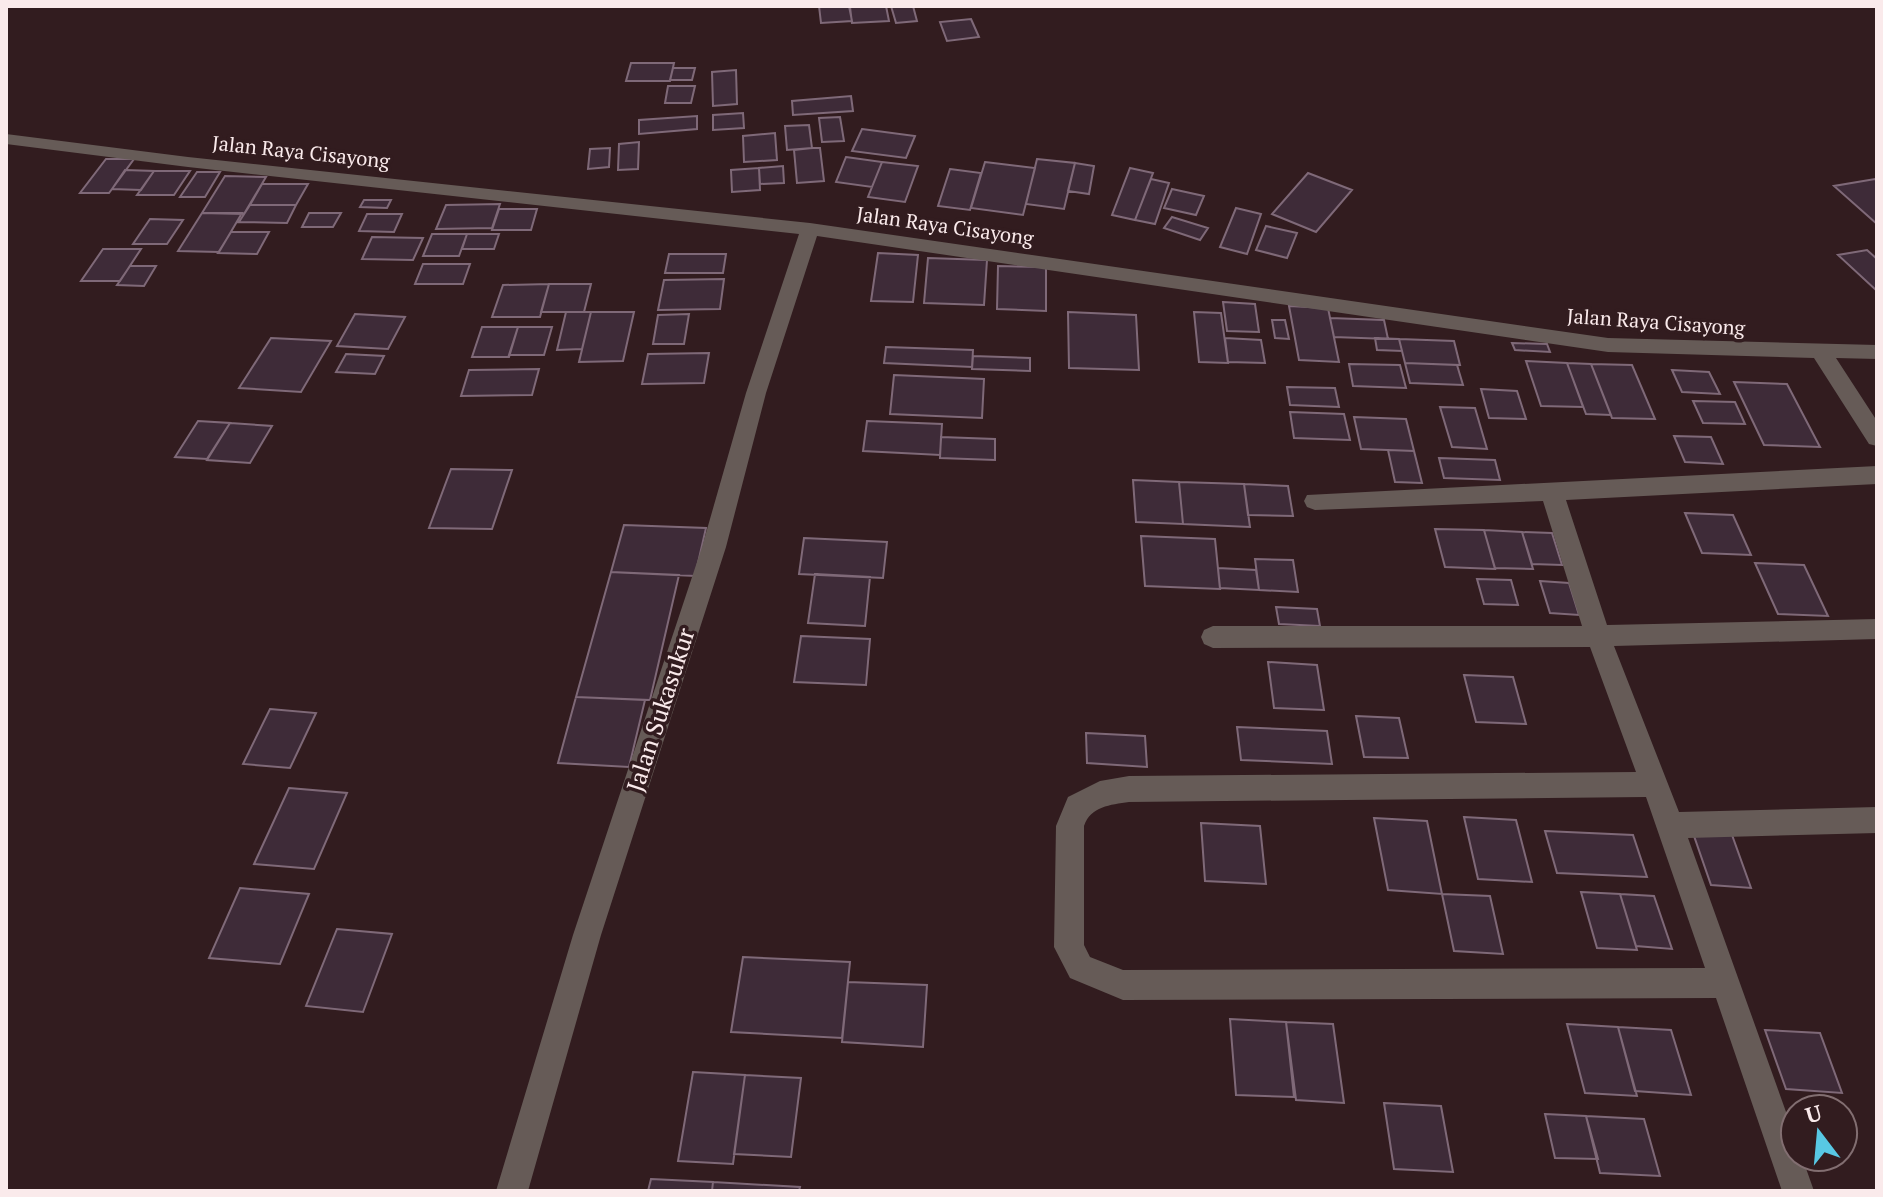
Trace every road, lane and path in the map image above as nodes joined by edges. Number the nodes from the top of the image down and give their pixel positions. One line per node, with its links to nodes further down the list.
1 (6, 139): 2 (street, Jalan Raya Cisayong)
2 (810, 229): 4 (street, Jalan Raya Cisayong); 16 (street, Jalan Sukasukur)
3 (1877, 352): 4 (street, Jalan Raya Cisayong)
4 (1822, 353): 5 (street)
5 (1877, 438)
6 (1877, 475): 7 (street)
7 (1551, 490): 8 (street); 10 (street)
8 (1315, 501)
9 (1877, 629): 10 (street)
10 (1598, 636): 11 (street); 12 (street)
11 (1213, 637)
12 (1654, 784): 14 (street); 15 (street)
13 (1877, 820): 14 (street)
14 (1670, 825): 15 (street)
15 (1724, 983): 17 (street)
16 (512, 1191)
17 (1798, 1191)

